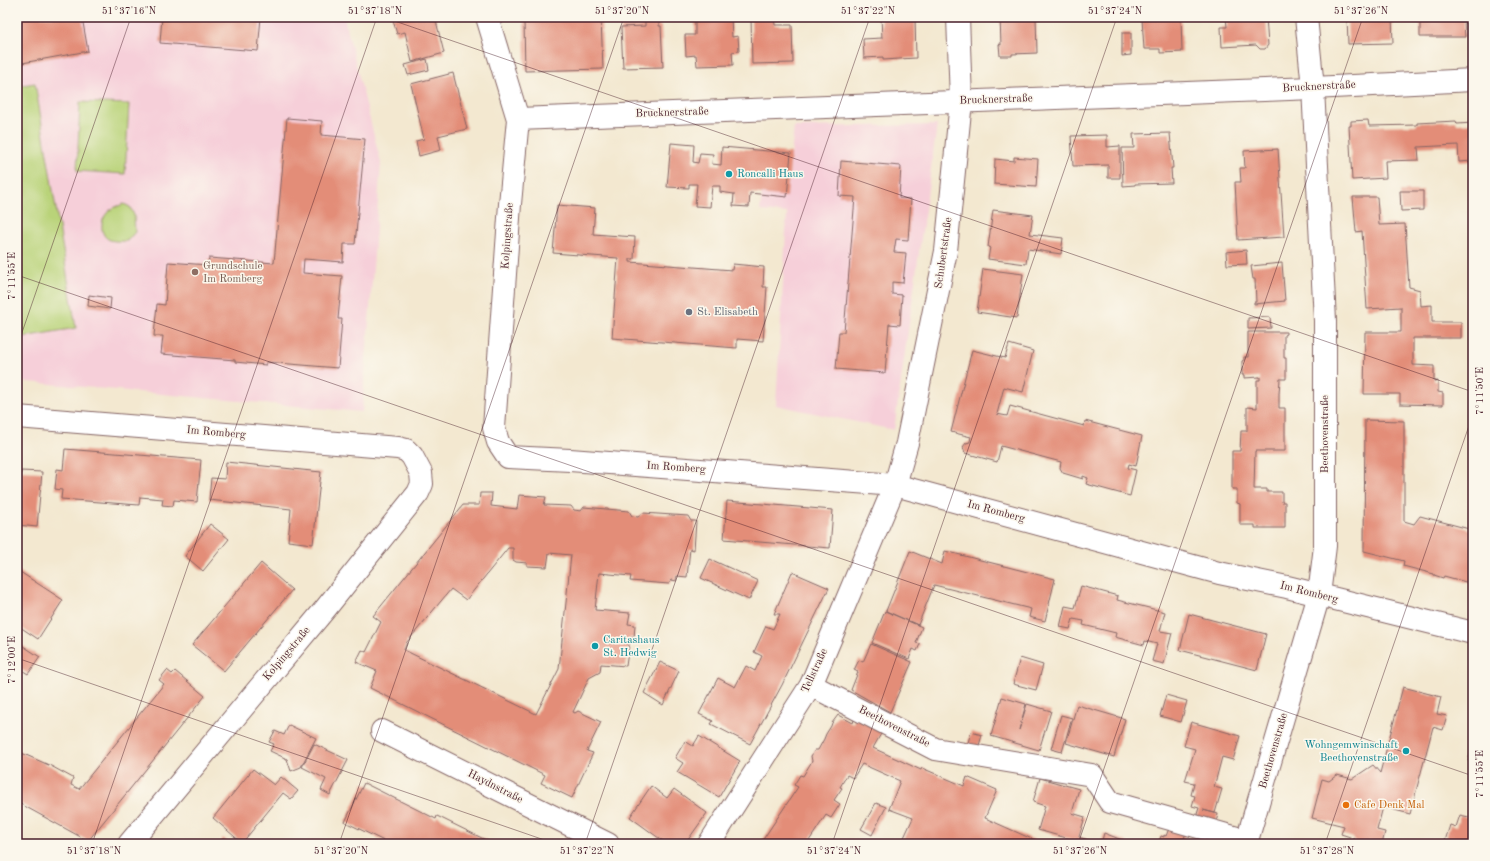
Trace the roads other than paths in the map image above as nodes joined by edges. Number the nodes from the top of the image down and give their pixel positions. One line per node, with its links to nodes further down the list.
1 (487, 17): 7 (street, Kolpingstraße)
2 (958, 17): 6 (street, Schubertstraße)
3 (1306, 17): 5 (street, Beethovenstraße)
4 (1473, 80): 5 (street, Brucknerstraße)
5 (1314, 88): 6 (street, Brucknerstraße); 12 (street, Beethovenstraße)
6 (961, 101): 7 (street, Brucknerstraße); 11 (street, Schubertstraße)
7 (518, 119): 10 (street, Kolpingstraße)
8 (17, 417): 9 (street, Im Romberg)
9 (412, 456): 17 (street, Kolpingstraße)
10 (508, 457): 11 (street, Im Romberg)
11 (894, 485): 12 (street, Im Romberg); 14 (street, Tellstraße)
12 (1319, 596): 13 (street, Im Romberg); 16 (street, Beethovenstraße)
13 (1473, 633)
14 (811, 685): 16 (street, Beethovenstraße); 19 (street, Tellstraße)
15 (382, 731): 18 (street, Haydnstraße)
16 (1247, 842)
17 (129, 844)
18 (608, 844)
19 (709, 844)

